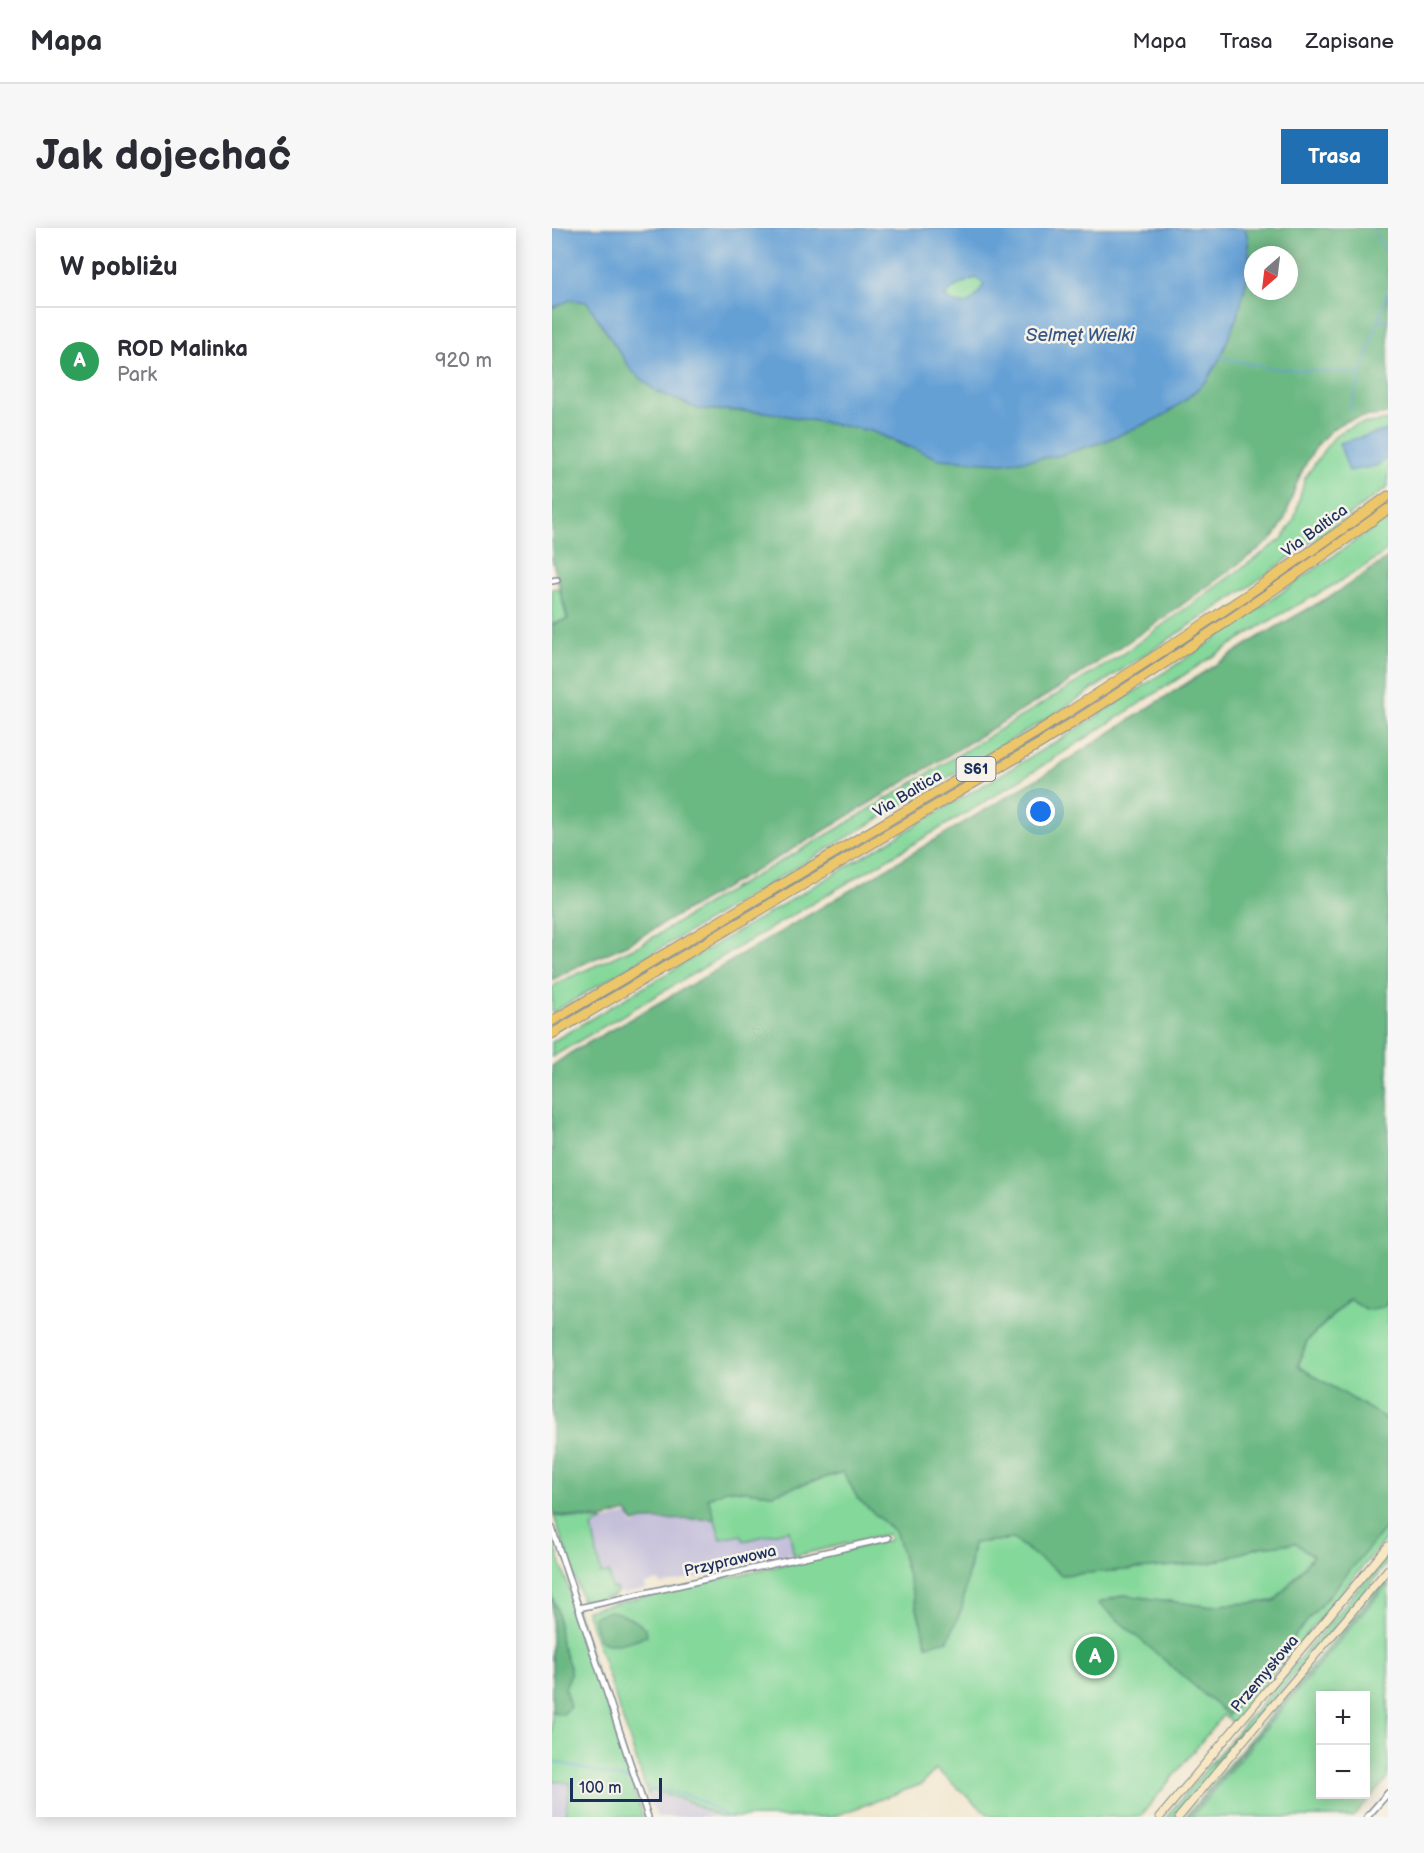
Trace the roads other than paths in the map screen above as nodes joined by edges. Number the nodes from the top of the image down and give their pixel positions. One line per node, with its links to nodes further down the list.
1 (1388, 496): 3 (highway, Via Baltica / S61)
2 (1388, 509): 4 (highway, Via Baltica / S61)
3 (552, 1021)
4 (552, 1034)
5 (552, 1528): 9 (street)
6 (888, 1538): 9 (street, Przyprawowa)
7 (1388, 1546): 12 (main road, Przemysłowa)
8 (1388, 1569): 13 (main road, Przemysłowa)
9 (579, 1608): 11 (street)
10 (1388, 1793): 14 (street)
11 (648, 1817)
12 (1160, 1817)
13 (1179, 1817)
14 (1367, 1817)

